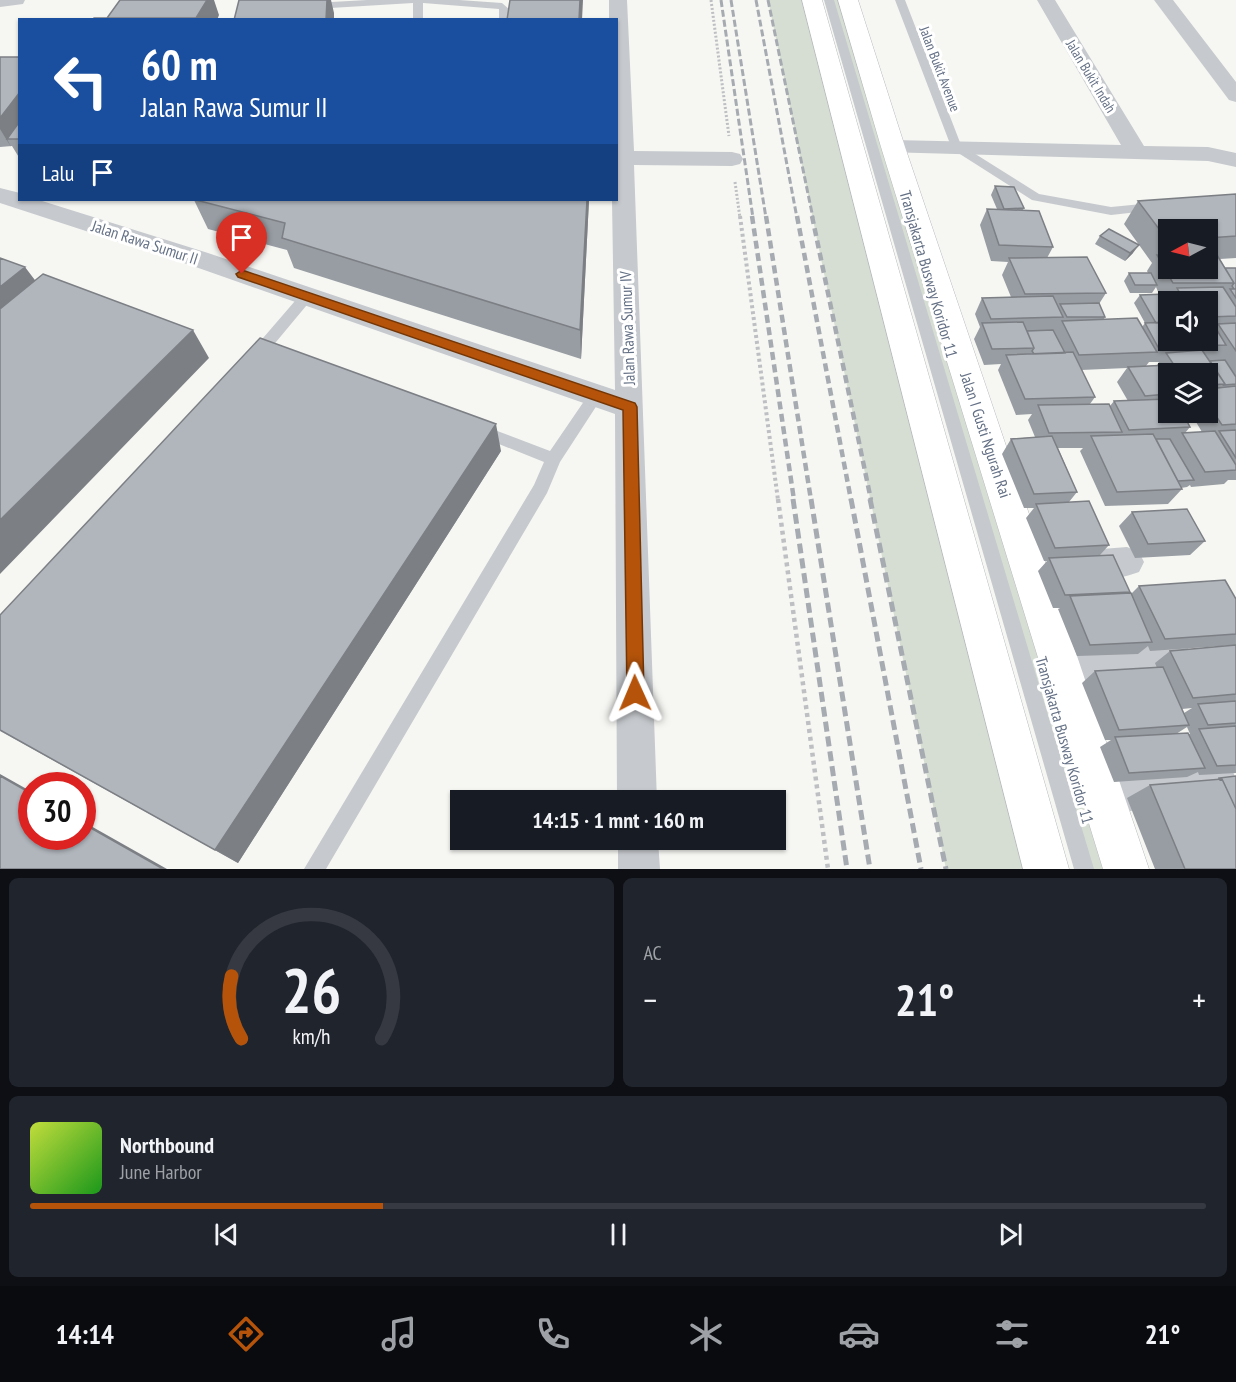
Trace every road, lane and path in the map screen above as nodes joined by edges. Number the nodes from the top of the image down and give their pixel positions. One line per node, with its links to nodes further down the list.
1 (16, 0): 11 (street)
2 (418, 0): 12 (lane); 13 (lane); 14 (lane)
3 (618, 0): 19 (street, Jalan Rawa Sumur IV)
4 (711, 0): 20 (path)
5 (812, 0): 43 (main road)
6 (830, 0): 44 (lane, Transjakarta Busway Koridor 11)
7 (848, 0): 16 (main road, Jalan I Gusti Ngurah Rai)
8 (900, 0): 17 (lane, Jalan Bukit Avenue)
9 (1046, 0): 18 (street, Jalan Bukit Indah)
10 (1163, 0): 15 (street)
11 (0, 1)
12 (299, 7)
13 (418, 18)
14 (504, 18)
15 (1236, 96)
16 (893, 147): 17 (street); 33 (main road, Jalan I Gusti Ngurah Rai)
17 (956, 147): 18 (street); 25 (lane)
18 (1136, 152): 21 (street)
19 (621, 158): 20 (street); 29 (street, Jalan Rawa Sumur IV)
20 (732, 159): 42 (path)
21 (1236, 160)
22 (0, 195): 23 (street, Jalan Rawa Sumur II)
23 (18, 201)
24 (19, 201): 26 (street, Jalan Rawa Sumur II)
25 (1167, 205)
26 (306, 297): 27 (lane); 28 (street, Jalan Rawa Sumur II)
27 (249, 364)
28 (596, 396): 29 (street, Jalan Rawa Sumur II); 31 (lane)
29 (630, 407): 37 (street, Jalan Rawa Sumur IV)
30 (463, 423): 31 (lane)
31 (553, 459): 40 (lane)
32 (1127, 562): 33 (street)
33 (1029, 569): 35 (main road, Jalan I Gusti Ngurah Rai)
34 (1173, 655): 35 (street)
35 (1063, 674): 38 (main road, Jalan I Gusti Ngurah Rai)
36 (1216, 777): 38 (street)
37 (637, 790)
38 (1102, 796): 45 (main road, Jalan I Gusti Ngurah Rai)
39 (638, 850): 41 (street)
40 (314, 869)
41 (639, 869)
42 (828, 869)
43 (1046, 869)
44 (1084, 869)
45 (1126, 869)

